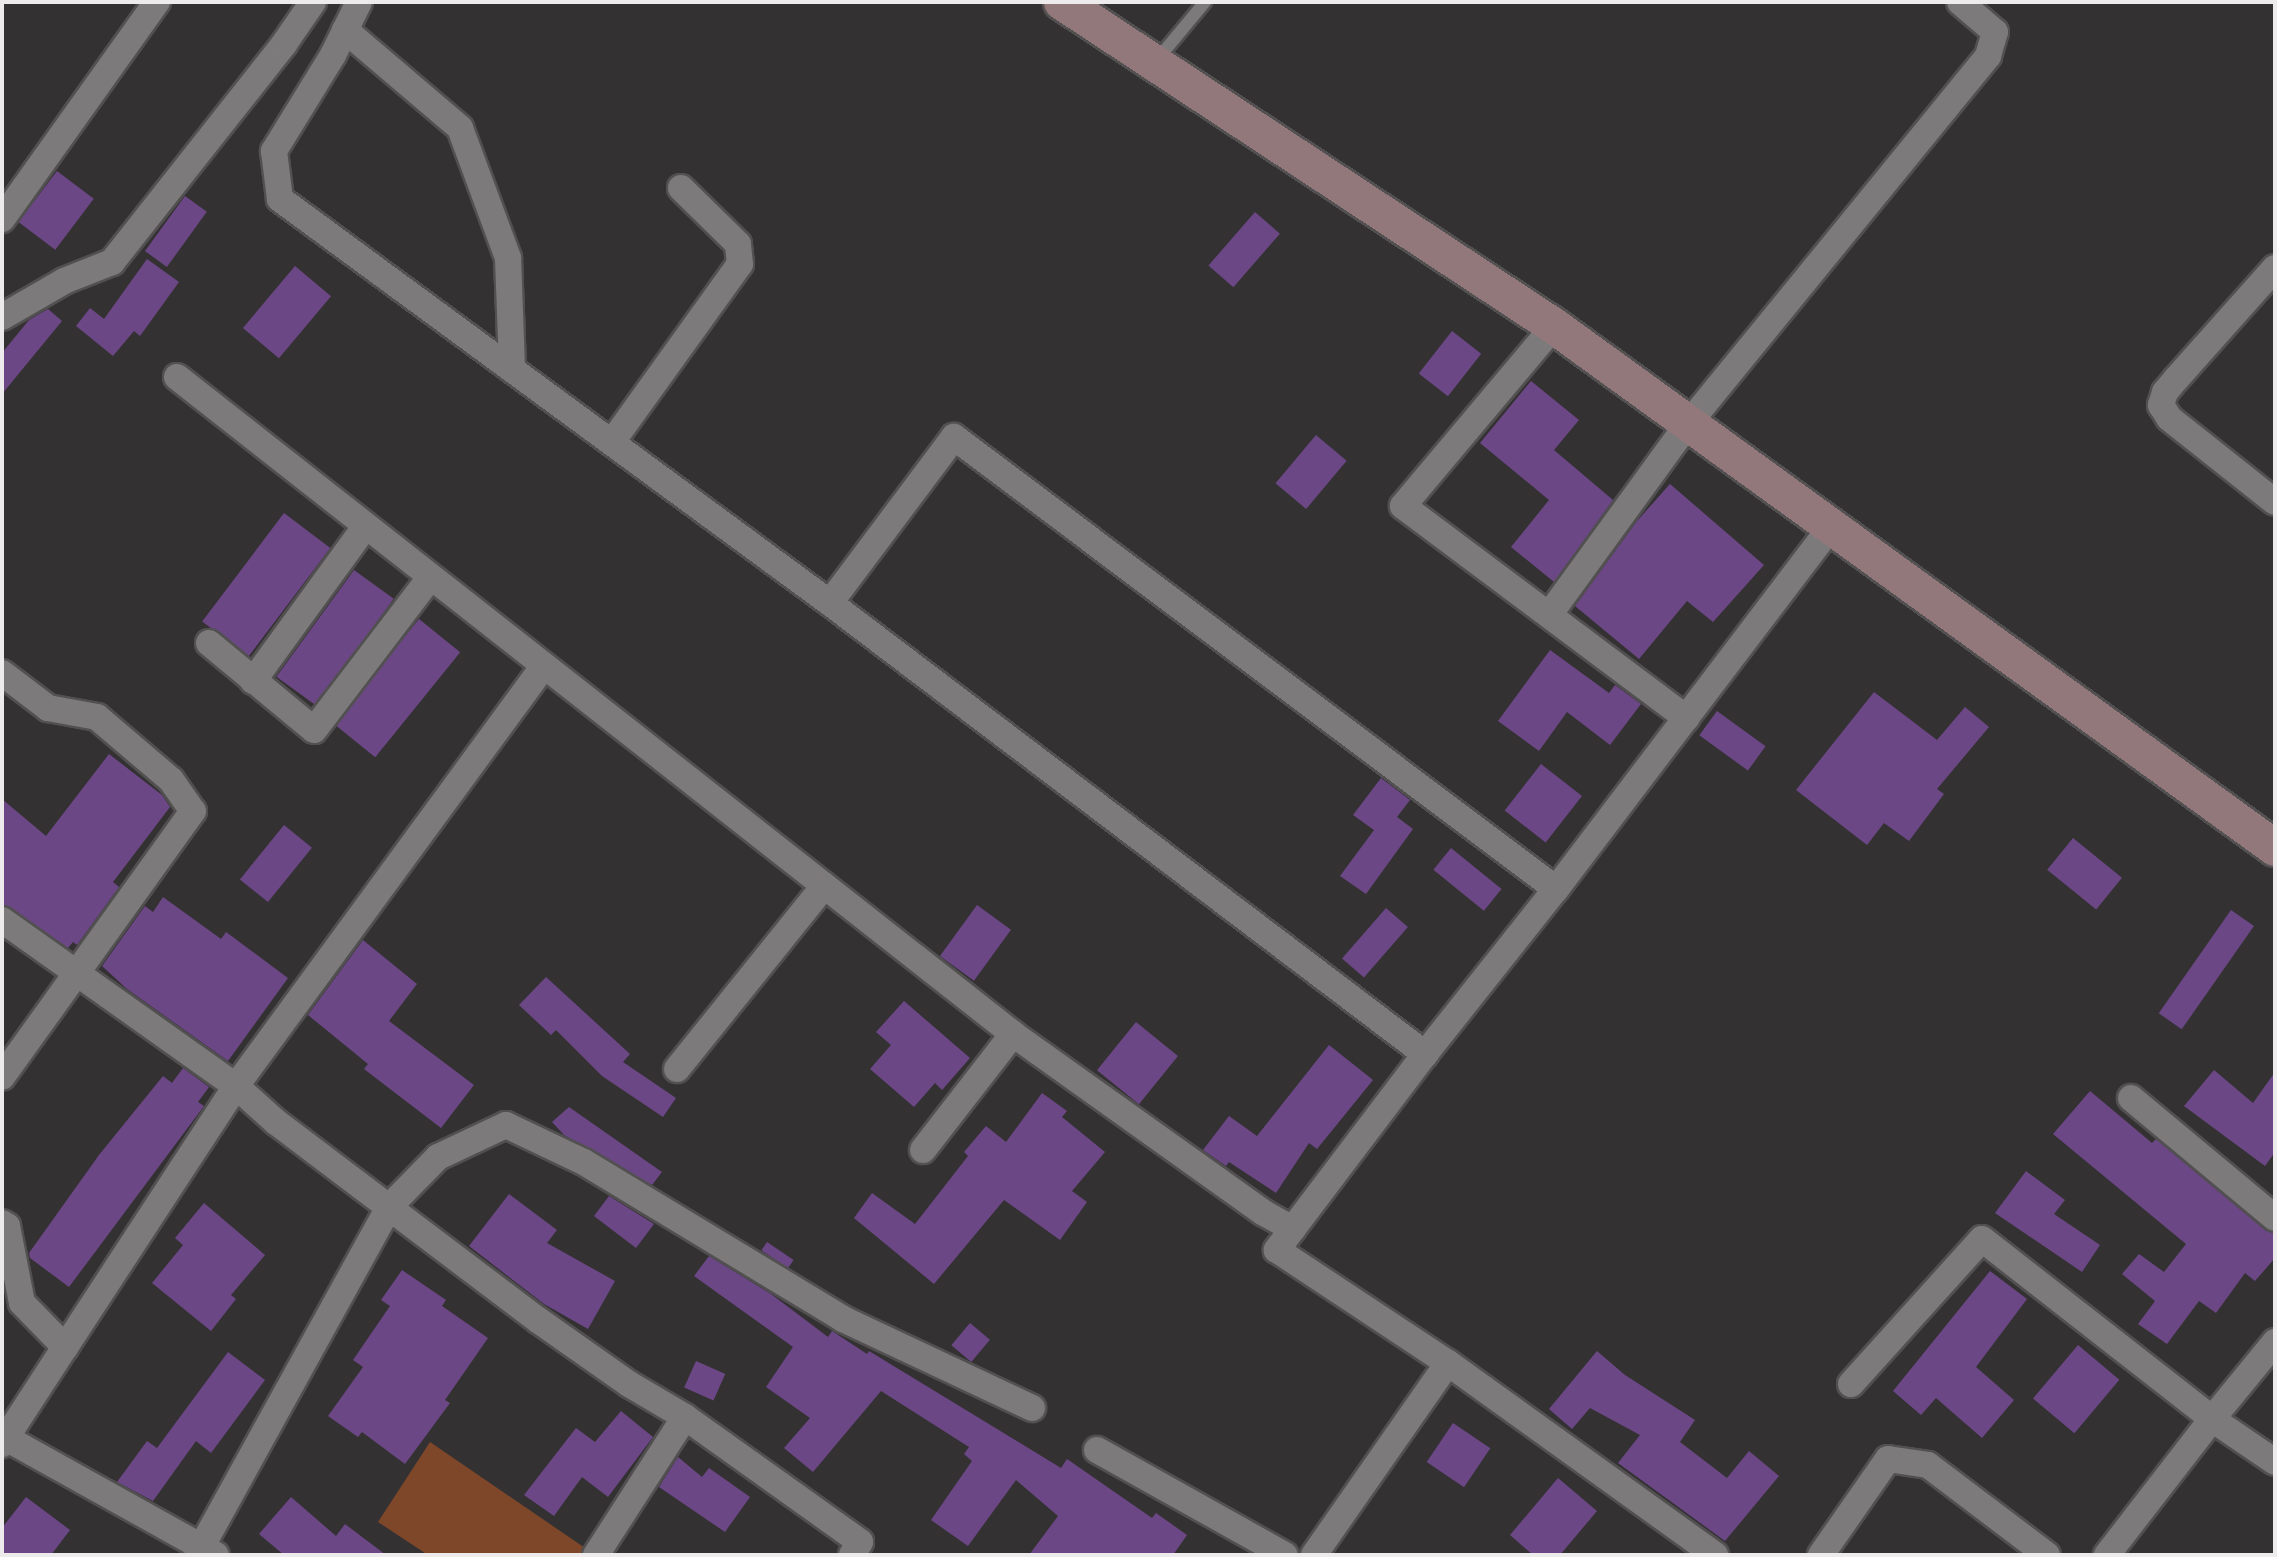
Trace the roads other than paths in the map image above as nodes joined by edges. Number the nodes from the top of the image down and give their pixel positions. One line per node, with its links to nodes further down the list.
1 (157, 2): 10 (street)
2 (313, 2): 12 (street)
3 (359, 2): 7 (street)
4 (1062, 2): 8 (street)
5 (1205, 2): 8 (lane)
6 (1960, 2): 16 (street)
7 (345, 30): 14 (street); 14 (street)
8 (1156, 61): 13 (street)
9 (681, 188): 17 (street)
10 (2, 219)
11 (2275, 268): 18 (street)
12 (2, 317)
13 (1554, 326): 16 (street); 23 (street)
14 (512, 369): 17 (street)
15 (177, 377): 19 (street)
16 (1688, 424): 20 (street); 23 (street)
17 (612, 442): 22 (street)
18 (2275, 502)
19 (365, 527): 21 (street); 27 (street)
20 (1830, 528): 28 (street); 29 (street)
21 (430, 578): 25 (street); 27 (street)
22 (830, 603): 31 (street); 35 (street)
23 (1549, 615): 28 (street)
24 (209, 643): 27 (street)
25 (543, 667): 30 (street); 38 (street)
26 (2, 673): 33 (street)
27 (253, 681)
28 (1686, 718): 31 (street)
29 (2275, 848)
30 (824, 886): 34 (street); 36 (street)
31 (1556, 889): 35 (street)
32 (2, 920): 33 (street)
33 (76, 972): 37 (street); 38 (street)
34 (1013, 1034): 40 (street); 44 (street)
35 (1425, 1054): 44 (street)
36 (677, 1069)
37 (2, 1077)
38 (236, 1086): 41 (street); 46 (street)
39 (2131, 1098): 42 (street)
40 (923, 1150)
41 (389, 1207): 49 (street); 50 (street); 56 (street)
42 (2275, 1218)
43 (2, 1223): 46 (street)
44 (1293, 1229): 47 (street)
45 (2275, 1342): 51 (street)
46 (65, 1347): 52 (street)
47 (1448, 1363): 59 (street); 60 (street)
48 (1851, 1384): 51 (street)
49 (1032, 1408)
50 (685, 1417): 55 (street); 57 (street)
51 (2212, 1419): 54 (street); 63 (street)
52 (4, 1441): 56 (street)
53 (1097, 1450): 58 (street)
54 (2275, 1462)
55 (865, 1551)
56 (205, 1552)
57 (596, 1555)
58 (1285, 1555)
59 (1314, 1555)
60 (1715, 1555)
61 (1821, 1555): 62 (street)
62 (2047, 1555)
63 (2107, 1555)

